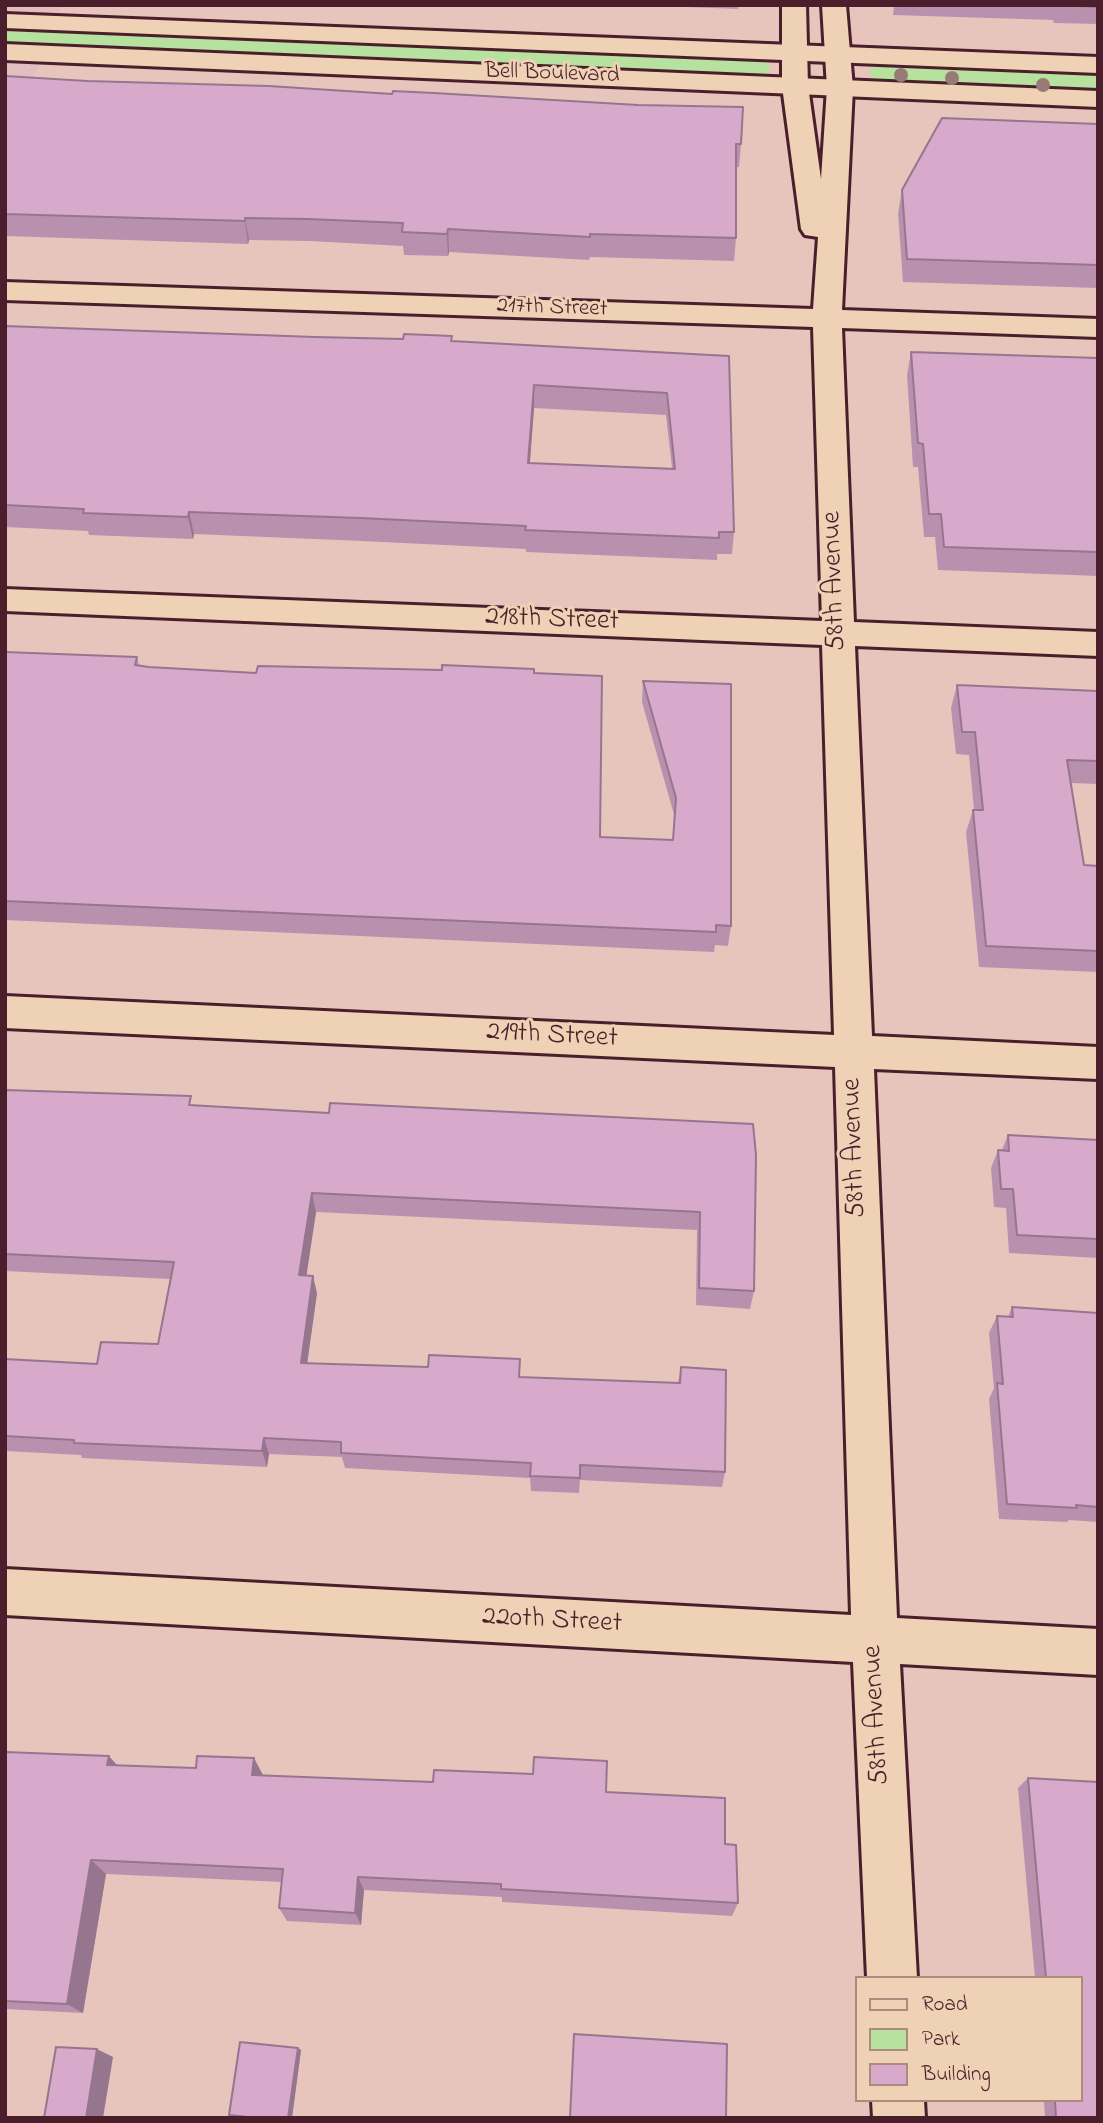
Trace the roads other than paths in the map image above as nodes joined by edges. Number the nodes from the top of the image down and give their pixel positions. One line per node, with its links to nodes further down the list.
1 (794, 5): 5 (street, 58th Avenue)
2 (835, 5): 6 (street, 58th Avenue)
3 (5, 21): 5 (street, Bell Boulevard)
4 (5, 52): 8 (street, Bell Boulevard)
5 (795, 53): 6 (street, Bell Boulevard); 8 (street, 58th Avenue)
6 (838, 55): 7 (street, Bell Boulevard); 9 (street, 58th Avenue)
7 (1098, 65)
8 (795, 86): 9 (street, Bell Boulevard); 12 (street, 58th Avenue)
9 (840, 88): 10 (street, Bell Boulevard); 12 (street, 58th Avenue)
10 (1098, 99)
11 (5, 291): 12 (street, 217th Street)
12 (827, 318): 13 (street, 217th Street); 15 (street, 58th Avenue)
13 (1098, 328)
14 (5, 600): 15 (street, 218th Street)
15 (838, 632): 16 (street, 218th Street); 18 (street, 58th Avenue)
16 (1098, 644)
17 (5, 1012): 18 (street, 219th Street)
18 (853, 1051): 19 (street, 219th Street); 21 (street, 58th Avenue)
19 (1098, 1063)
20 (5, 1592): 21 (street, 220th Street)
21 (875, 1639): 22 (street, 220th Street); 23 (street, 58th Avenue)
22 (1098, 1652)
23 (892, 1976)

